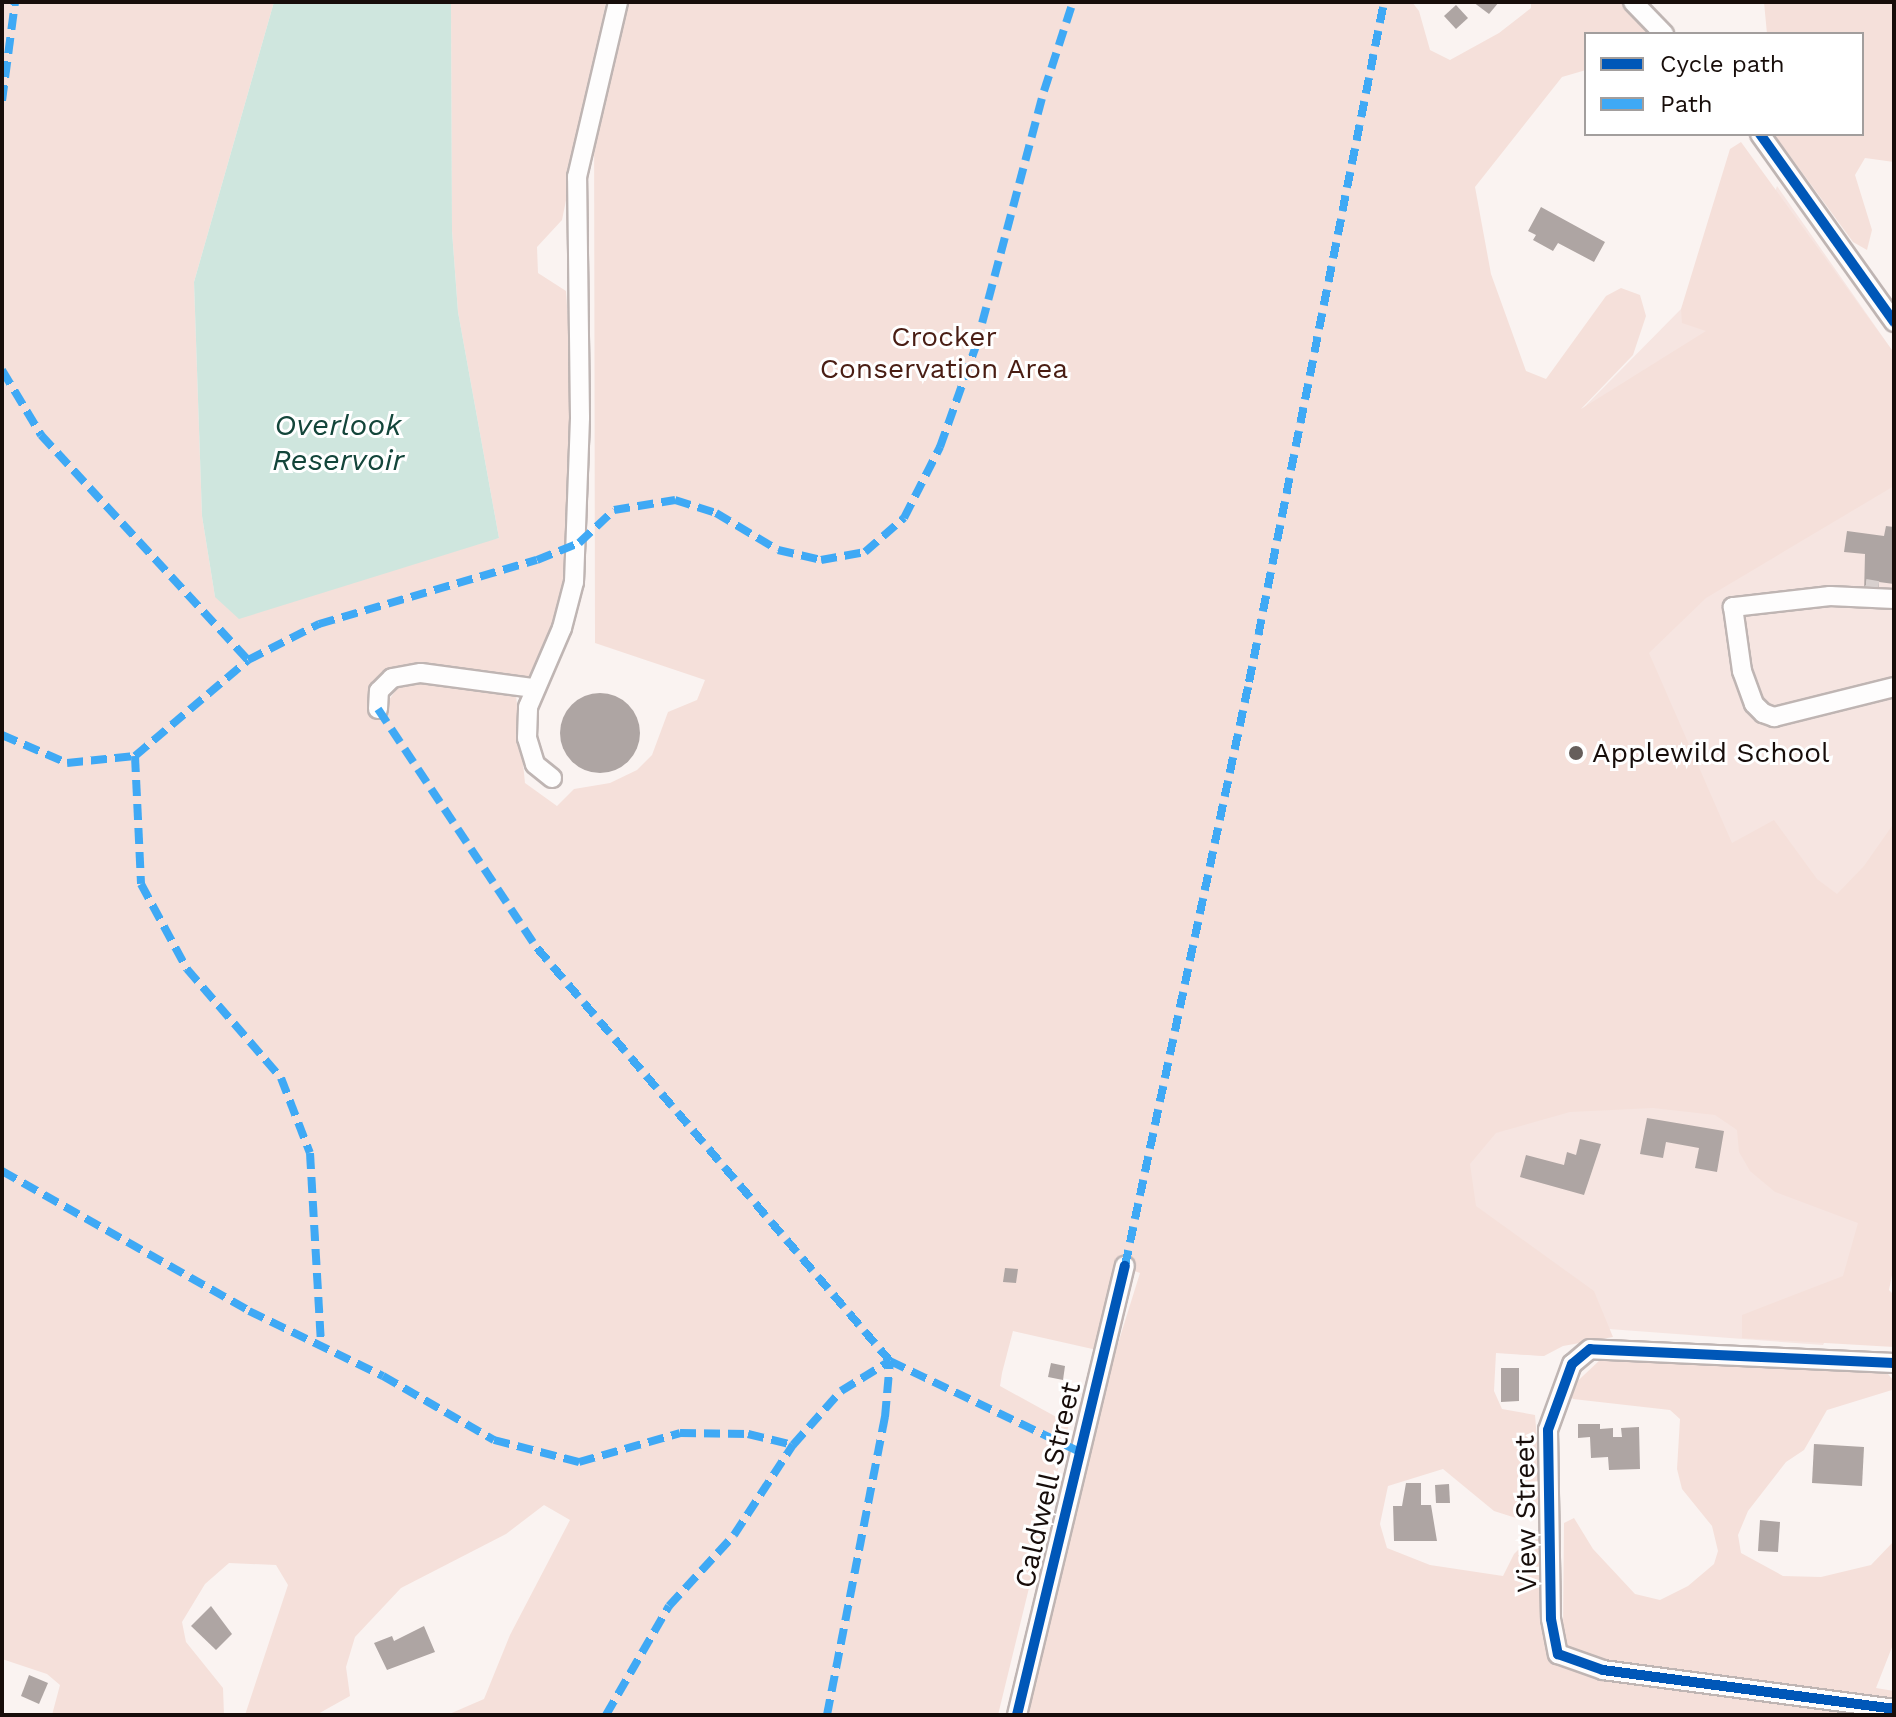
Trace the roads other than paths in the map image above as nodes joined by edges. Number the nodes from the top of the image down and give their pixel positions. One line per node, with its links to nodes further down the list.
1 (618, 2): 8 (street)
2 (1633, 2): 3 (street)
3 (1662, 32)
4 (1761, 136): 5 (street)
5 (1894, 322)
6 (1876, 594): 7 (street)
7 (1894, 687)
8 (534, 688): 9 (street); 10 (street)
9 (378, 709)
10 (552, 778)
11 (1125, 1266): 14 (street, Caldwell Street)
12 (1894, 1363): 13 (street, View Street)
13 (1894, 1709)
14 (1017, 1715)

